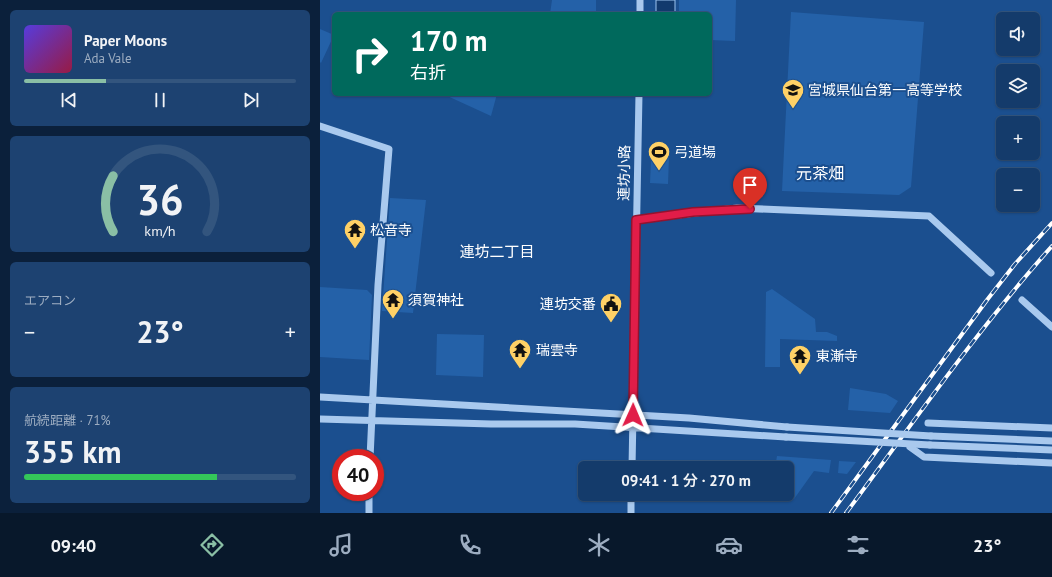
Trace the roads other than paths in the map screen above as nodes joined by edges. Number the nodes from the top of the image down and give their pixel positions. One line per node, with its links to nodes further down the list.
1 (640, 0): 2 (street)
2 (640, 12)
3 (639, 96): 5 (street, 連坊小路)
4 (320, 126): 10 (street)
5 (636, 220): 6 (street); 11 (street, 連坊小路)
6 (991, 273)
7 (1022, 300): 8 (street)
8 (1052, 327)
9 (320, 397): 10 (street)
10 (371, 400): 11 (street); 13 (street)
11 (633, 415): 15 (street, 連坊小路); 17 (street, bridge)
12 (320, 419): 13 (street)
13 (370, 421): 15 (street); 19 (street)
14 (928, 423): 16 (street)
15 (633, 428): 20 (street, bridge); 21 (street, 連坊小路)
16 (1052, 428)
17 (1052, 441)
18 (910, 447): 22 (street)
19 (370, 449)
20 (1052, 450)
21 (632, 461)
22 (1052, 463)
23 (369, 501): 25 (street)
24 (631, 501): 26 (street)
25 (369, 513)
26 (631, 513)

